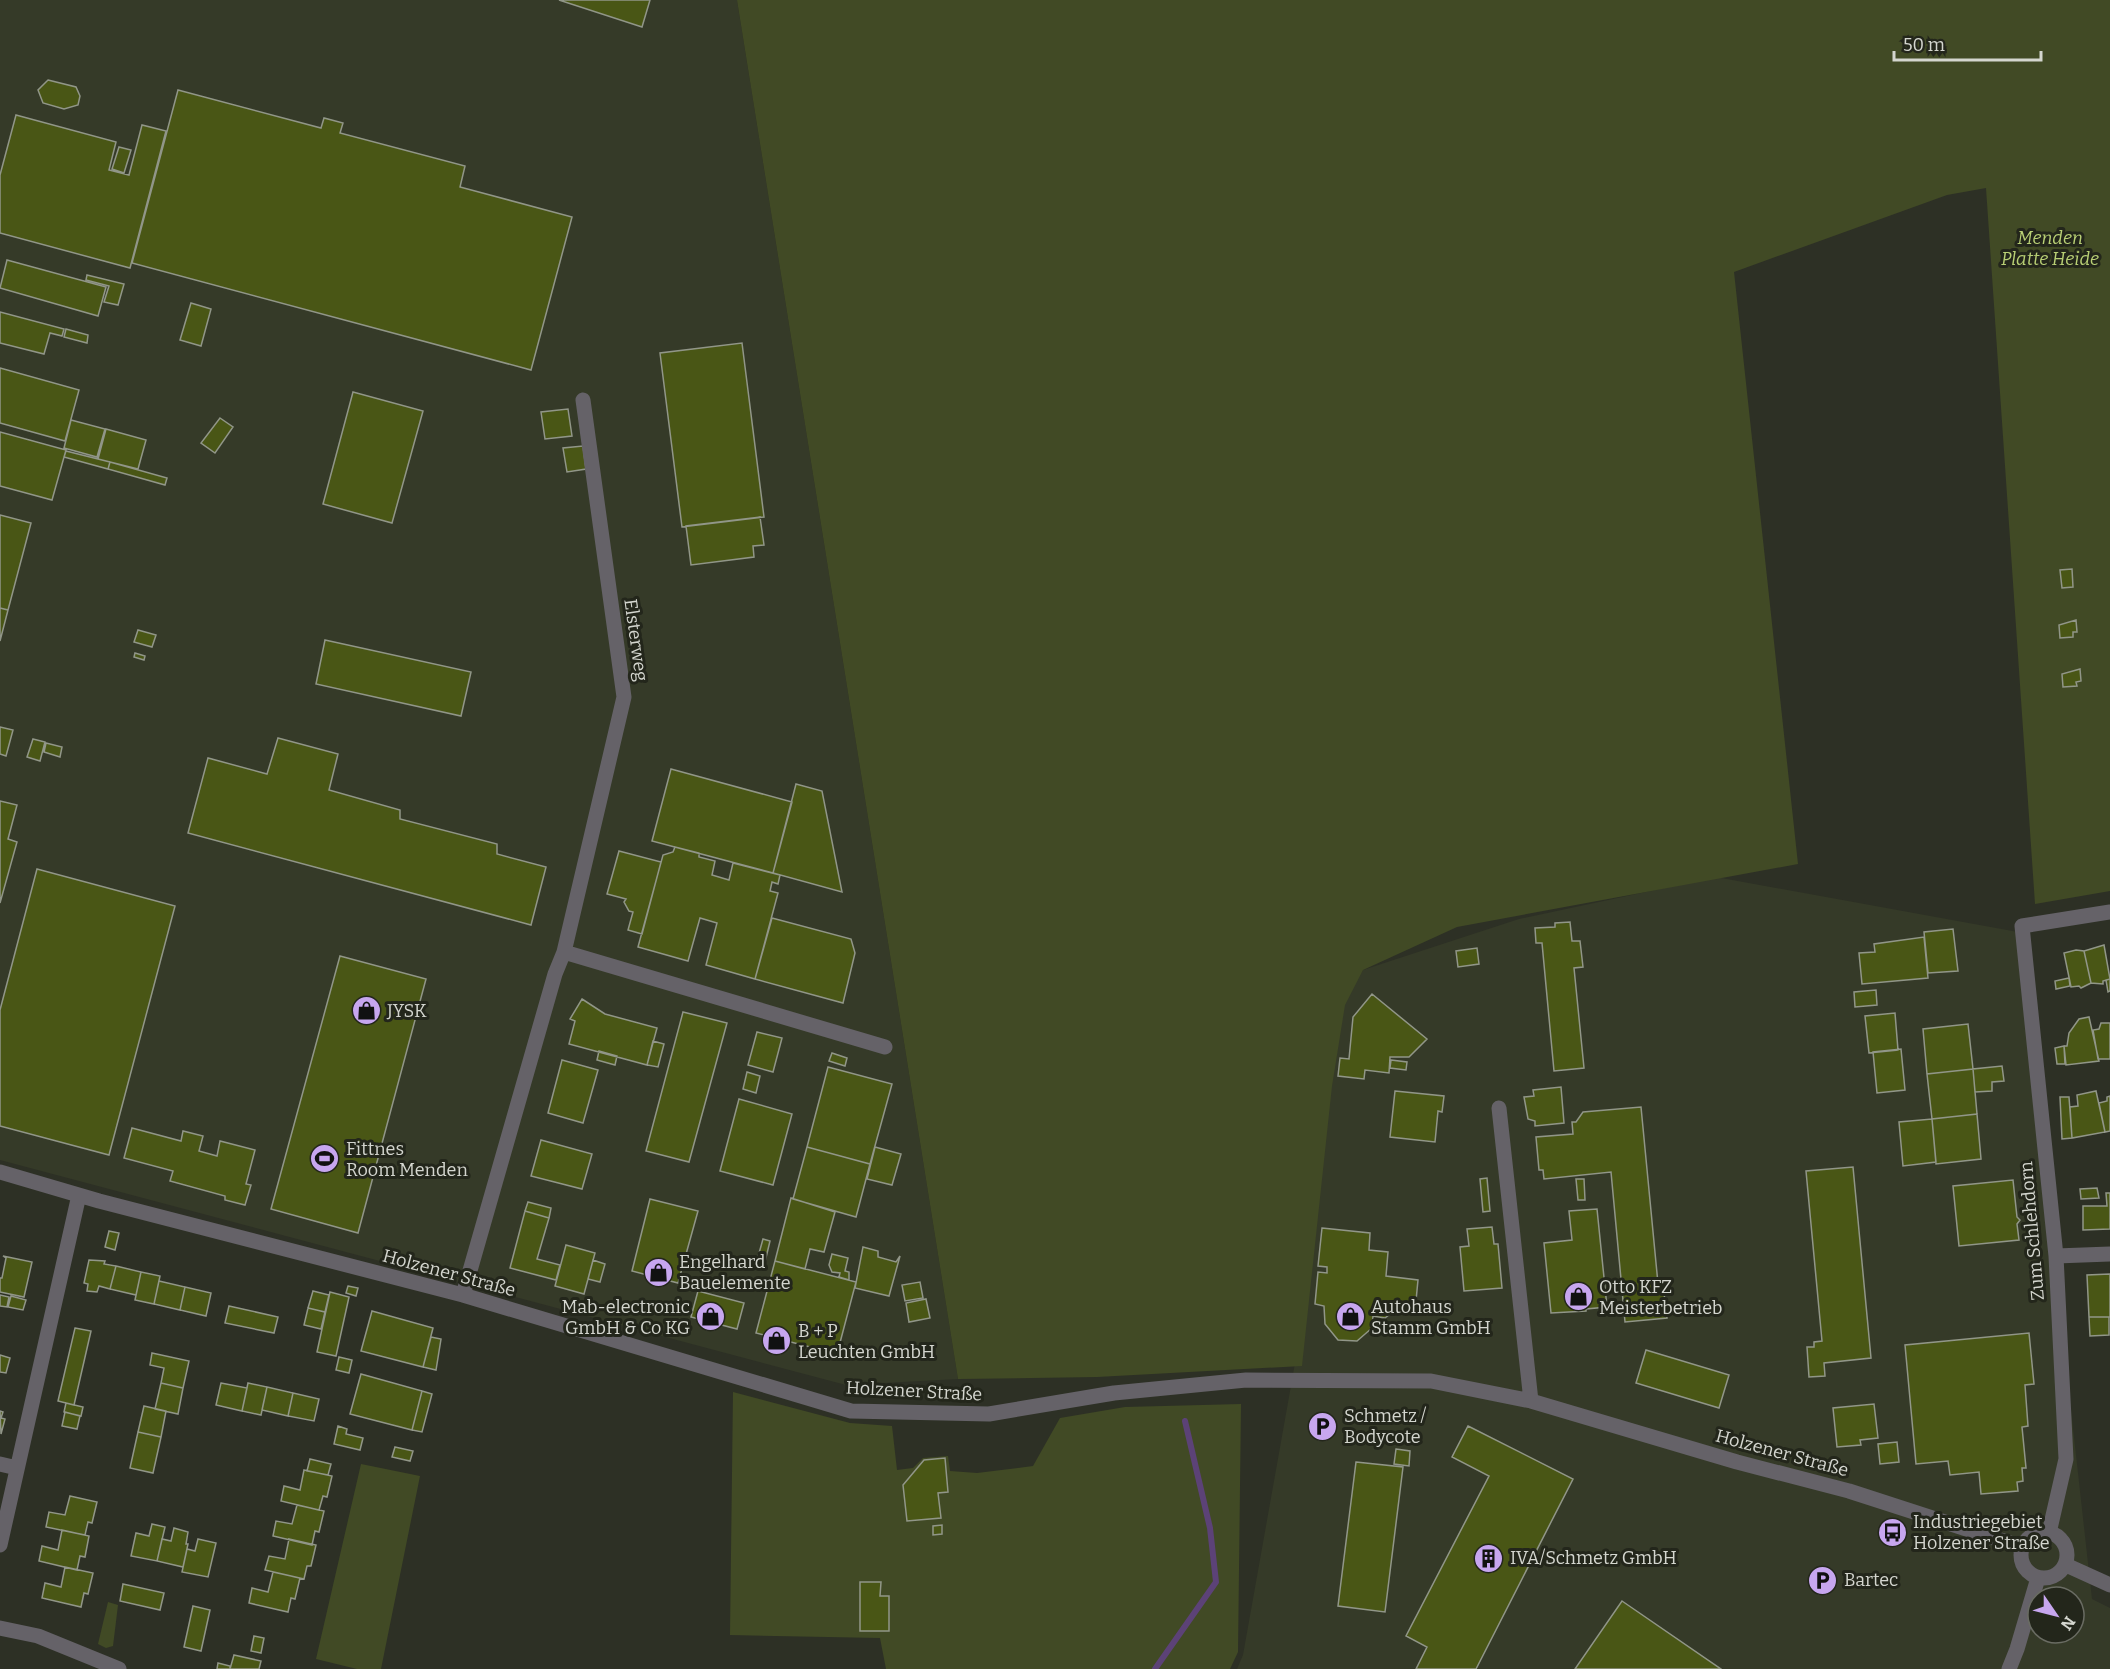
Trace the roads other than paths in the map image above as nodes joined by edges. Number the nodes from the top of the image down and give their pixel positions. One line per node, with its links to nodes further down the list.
1 (584, 400): 3 (street, Elsterweg)
2 (2110, 912): 9 (street, Zum Schlehdorn)
3 (564, 952): 4 (street); 10 (street, Elsterweg)
4 (885, 1047)
5 (1499, 1108): 11 (street)
6 (0, 1172): 7 (street, Holzener Straße)
7 (79, 1195): 10 (street, Holzener Straße); 13 (street)
8 (2110, 1254): 9 (street)
9 (2056, 1256): 14 (street, Zum Schlehdorn)
10 (463, 1295): 11 (street, Holzener Straße)
11 (1531, 1401): 16 (street, Holzener Straße)
12 (0, 1464): 13 (street)
13 (17, 1468): 15 (street)
14 (2049, 1533): 16 (street); 17 (street)
15 (0, 1545)
16 (2022, 1547): 18 (street)
17 (2066, 1564): 18 (street); 19 (street)
18 (2038, 1578): 22 (street)
19 (2110, 1585)
20 (0, 1628): 21 (street)
21 (119, 1669)
22 (2009, 1669)

